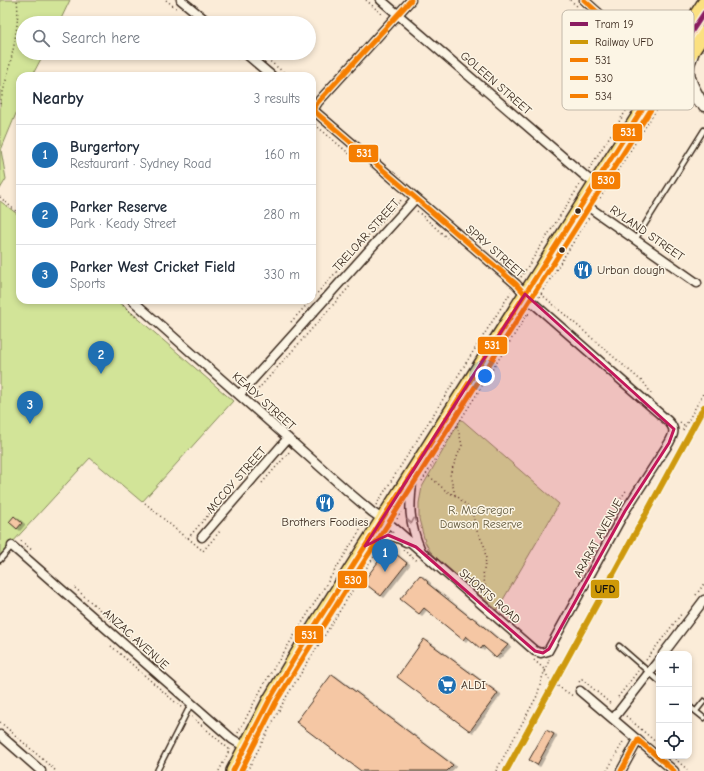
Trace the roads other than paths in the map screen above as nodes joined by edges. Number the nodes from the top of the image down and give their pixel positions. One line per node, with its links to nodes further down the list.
1 (181, 0): 8 (street)
2 (381, 0): 7 (street, GOLEEN STREET)
3 (412, 0): 7 (street)
4 (584, 0): 6 (street)
5 (704, 3): 9 (highway)
6 (595, 10)
7 (398, 15): 18 (street); 23 (street, GOLEEN STREET)
8 (200, 16)
9 (694, 18)
10 (704, 33): 11 (highway)
11 (696, 46): 12 (highway); 13 (street)
12 (694, 49)
13 (694, 52)
14 (253, 60): 15 (street)
15 (267, 72)
16 (694, 88): 19 (street)
17 (694, 98): 19 (street)
18 (316, 105)
19 (704, 107)
20 (642, 110): 23 (highway)
21 (316, 113): 24 (street, SPRY STREET)
22 (704, 130): 26 (lane)
23 (595, 184): 25 (highway)
24 (415, 199): 28 (street, SPRY STREET); 30 (street, TRELOAR STREET)
25 (583, 203): 26 (street, RYLAND STREET); 28 (highway)
26 (635, 240): 27 (street, RYLAND STREET)
27 (697, 283)
28 (525, 294): 31 (street, SPRY STREET); 33 (highway)
29 (140, 304): 30 (street, KEADY STREET)
30 (239, 395): 32 (street, KEADY STREET)
31 (674, 434): 43 (street, ARARAT AVENUE)
32 (288, 438): 34 (street, KEADY STREET); 35 (street, MCCOY STREET)
33 (414, 468): 34 (highway); 38 (street, SHORTS ROAD, one-way to 38)
34 (382, 518): 37 (highway); 38 (street, SHORTS ROAD)
35 (202, 537)
36 (12, 546): 39 (lane); 49 (street, ANZAC AVENUE)
37 (365, 546): 38 (street, SHORTS ROAD); 56 (highway)
38 (419, 550): 43 (street, SHORTS ROAD)
39 (0, 560)
40 (704, 600): 42 (street)
41 (619, 646): 45 (lane)
42 (665, 651)
43 (544, 653)
44 (656, 664): 45 (street)
45 (649, 672): 46 (lane); 53 (street)
46 (656, 678)
47 (580, 691): 53 (street)
48 (704, 701): 51 (lane)
49 (191, 704): 56 (street, ANZAC AVENUE); 58 (lane)
50 (692, 708): 51 (lane)
51 (696, 711): 52 (lane)
52 (704, 718)
53 (613, 719): 55 (street)
54 (0, 735): 57 (street)
55 (638, 740): 60 (street); 61 (street)
56 (245, 747): 59 (highway)
57 (41, 771)
58 (157, 771)
59 (233, 771)
60 (621, 771)
61 (674, 771)

